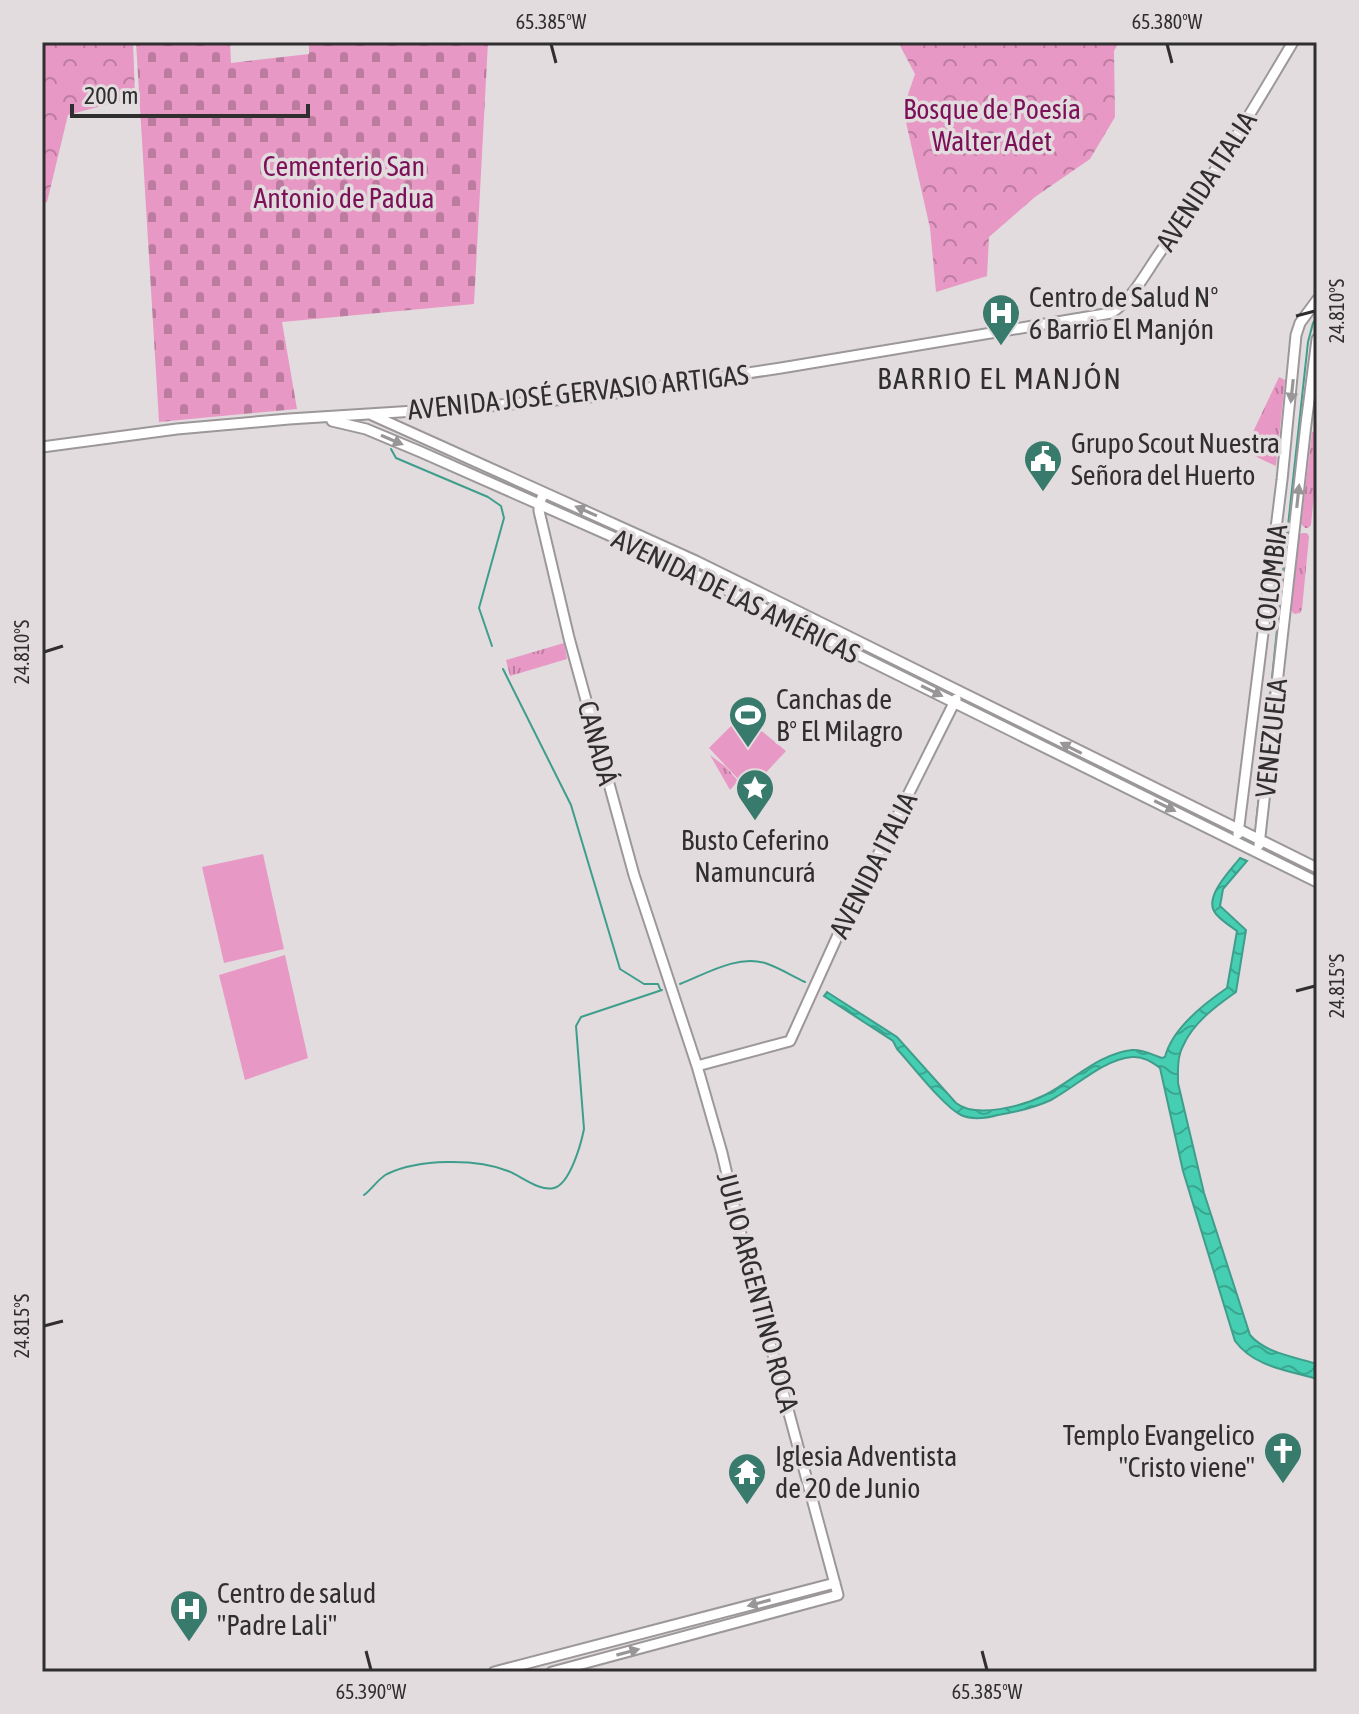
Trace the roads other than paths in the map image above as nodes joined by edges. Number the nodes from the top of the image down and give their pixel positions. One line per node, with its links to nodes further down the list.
1 (1293, 42): 3 (main road, AVENIDA ITALIA)
2 (1317, 300): 12 (main road, COLOMBIA, one-way to 12)
3 (1111, 313): 5 (main road, AVENIDA JOSÉ GERVASIO ARTIGAS)
4 (1317, 339): 13 (main road, VENEZUELA, one-way to 4)
5 (371, 415): 6 (main road, AVENIDA JOSÉ GERVASIO ARTIGAS); 8 (main road, AVENIDA DE LAS AMÉRICAS)
6 (317, 418): 7 (main road, AVENIDA JOSÉ GERVASIO ARTIGAS); 9 (main road, AVENIDA DE LAS AMÉRICAS, one-way to 9)
7 (42, 447)
8 (544, 493): 9 (main road); 10 (main road, AVENIDA DE LAS AMÉRICAS, one-way to 8)
9 (539, 504): 11 (main road, AVENIDA DE LAS AMÉRICAS, one-way to 11); 18 (main road, CANADÁ)
10 (959, 691): 11 (main road, AVENIDA ITALIA); 12 (main road, AVENIDA DE LAS AMÉRICAS, one-way to 10)
11 (954, 702): 14 (main road, AVENIDA DE LAS AMÉRICAS, one-way to 14); 19 (main road, AVENIDA ITALIA)
12 (1240, 829): 13 (main road, AVENIDA DE LAS AMÉRICAS); 14 (main road, COLOMBIA)
13 (1260, 839): 15 (main road, VENEZUELA); 16 (main road, AVENIDA DE LAS AMÉRICAS)
14 (1236, 841): 15 (main road, AVENIDA DE LAS AMÉRICAS)
15 (1259, 852): 17 (main road, AVENIDA DE LAS AMÉRICAS)
16 (1317, 868)
17 (1317, 882)
18 (673, 991): 19 (main road, JULIO ARGENTINO ROCA)
19 (697, 1066): 20 (main road, JULIO ARGENTINO ROCA)
20 (835, 1583): 21 (main road, one-way to 21); 22 (main road, JULIO ARGENTINO ROCA, one-way to 20)
21 (494, 1672)
22 (552, 1672)

